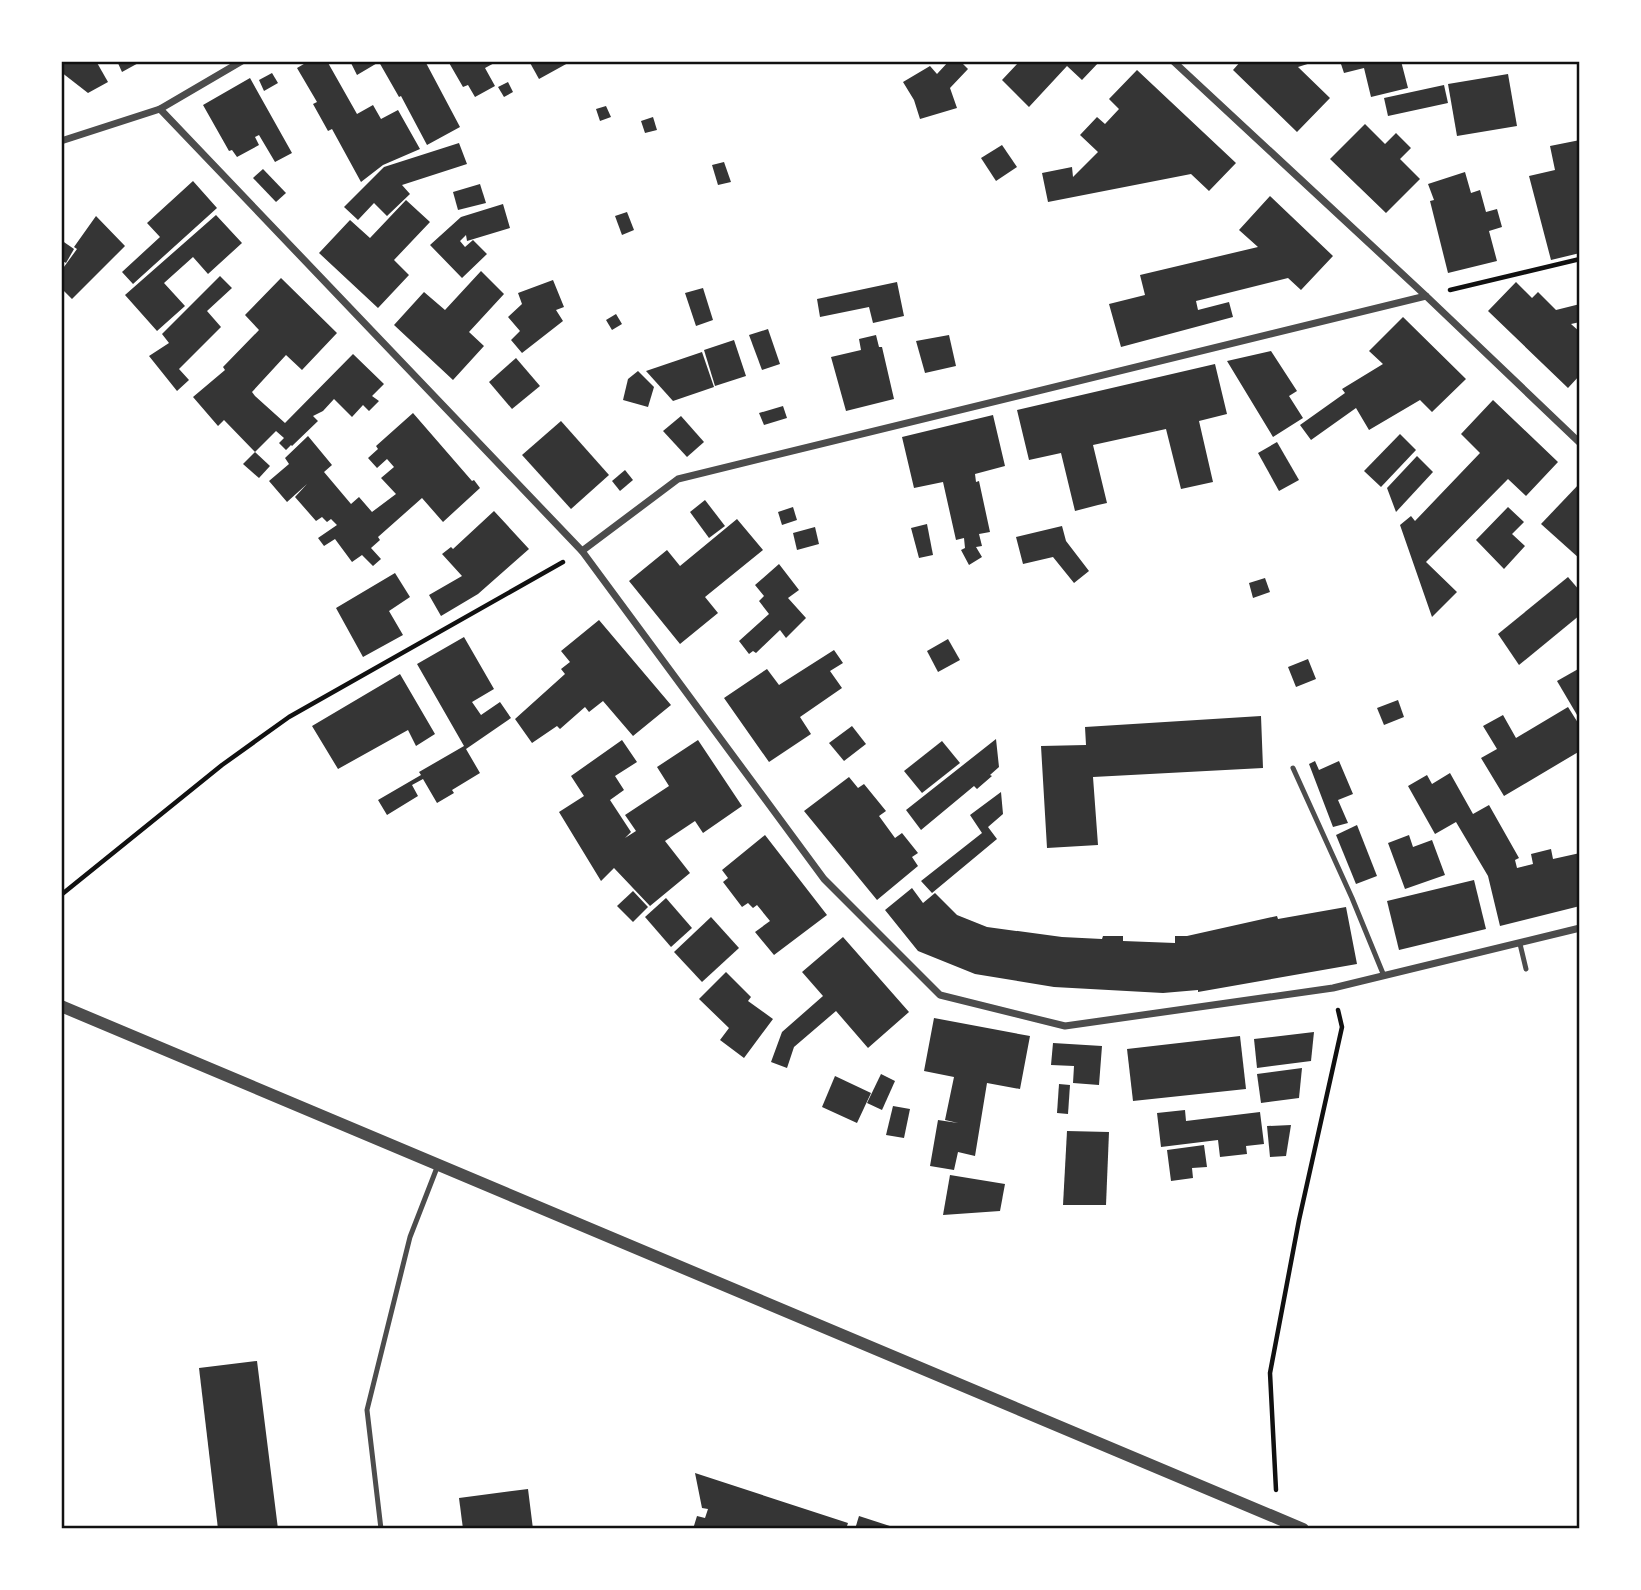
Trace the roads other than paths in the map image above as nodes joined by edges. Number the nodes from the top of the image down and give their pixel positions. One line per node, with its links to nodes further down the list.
1 (242, 61): 3 (street)
2 (1172, 61): 5 (street)
3 (160, 109): 4 (street); 7 (street)
4 (61, 141)
5 (1426, 296): 6 (street); 7 (street)
6 (1580, 443)
7 (582, 551): 12 (street)
8 (1293, 768): 12 (lane)
9 (1580, 928): 10 (street)
10 (1520, 944): 11 (lane); 12 (street)
11 (1527, 969)
12 (1384, 976)
13 (61, 1006): 14 (street)
14 (438, 1165): 15 (lane); 16 (street)
15 (381, 1529)
16 (1303, 1529)

